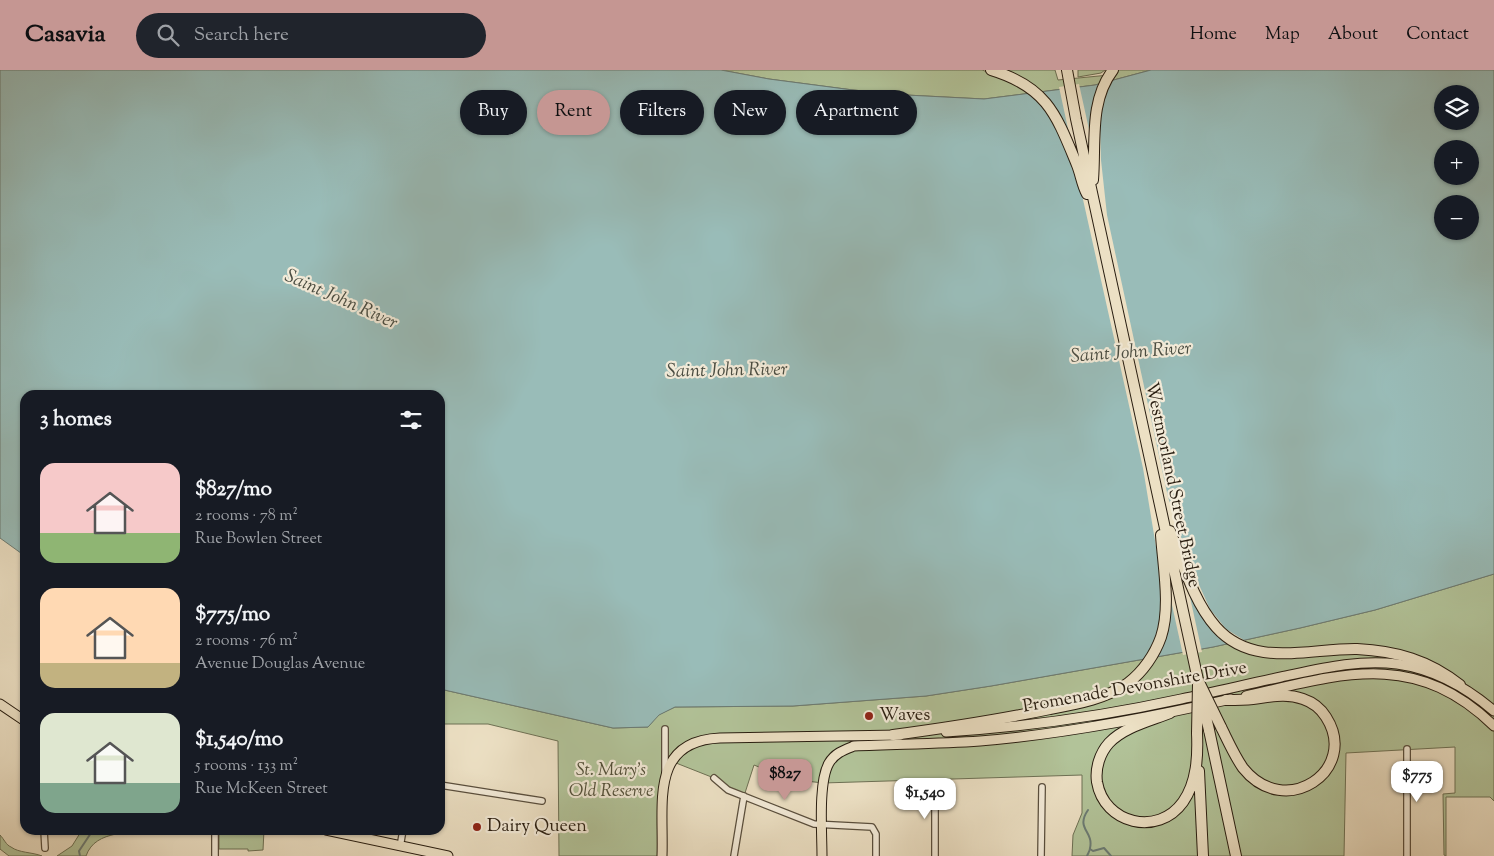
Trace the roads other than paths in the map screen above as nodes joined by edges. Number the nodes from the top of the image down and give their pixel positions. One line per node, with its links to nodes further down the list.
1 (990, 70): 5 (highway)
2 (1065, 70): 4 (highway, Westmorland Street Bridge)
3 (1113, 70): 4 (highway)
4 (1092, 191): 5 (highway, Westmorland Street Bridge)
5 (1095, 209): 6 (highway, Westmorland Street Bridge)
6 (1158, 499): 7 (highway, Westmorland Street Bridge); 8 (highway); 16 (highway)
7 (1198, 680): 9 (highway, bridge); 18 (highway, bridge); 42 (highway, Westmorland Street Bridge, bridge)
8 (1460, 685): 11 (main road, Promenade Devonshire Drive); 16 (main road, Promenade Devonshire Drive)
9 (1226, 700): 12 (main road, Promenade Devonshire Drive); 14 (main road, Promenade Devonshire Drive)
10 (0, 704): 13 (main road)
11 (1494, 711)
12 (1170, 713): 18 (highway); 26 (main road, Promenade Devonshire Drive)
13 (20, 718)
14 (1494, 726)
15 (665, 729): 19 (street)
16 (893, 735): 19 (main road, Promenade Devonshire Drive)
17 (1407, 749): 43 (street)
18 (1198, 752): 41 (highway)
19 (665, 775): 33 (main road)
20 (714, 778): 24 (street)
21 (935, 784): 39 (street)
22 (445, 786): 25 (street)
23 (1042, 787): 40 (street)
24 (744, 796): 26 (street); 36 (street)
25 (542, 801)
26 (822, 824): 37 (main road, Promenade Devonshire Drive); 38 (street)
27 (44, 835): 31 (street)
28 (215, 835): 34 (street)
29 (346, 835): 32 (main road)
30 (402, 835): 32 (street)
31 (45, 848)
32 (403, 849): 35 (main road)
33 (662, 855)
34 (215, 856)
35 (448, 856)
36 (734, 856)
37 (822, 856)
38 (876, 856)
39 (935, 856)
40 (1041, 856)
41 (1203, 856)
42 (1236, 856)
43 (1407, 856)

